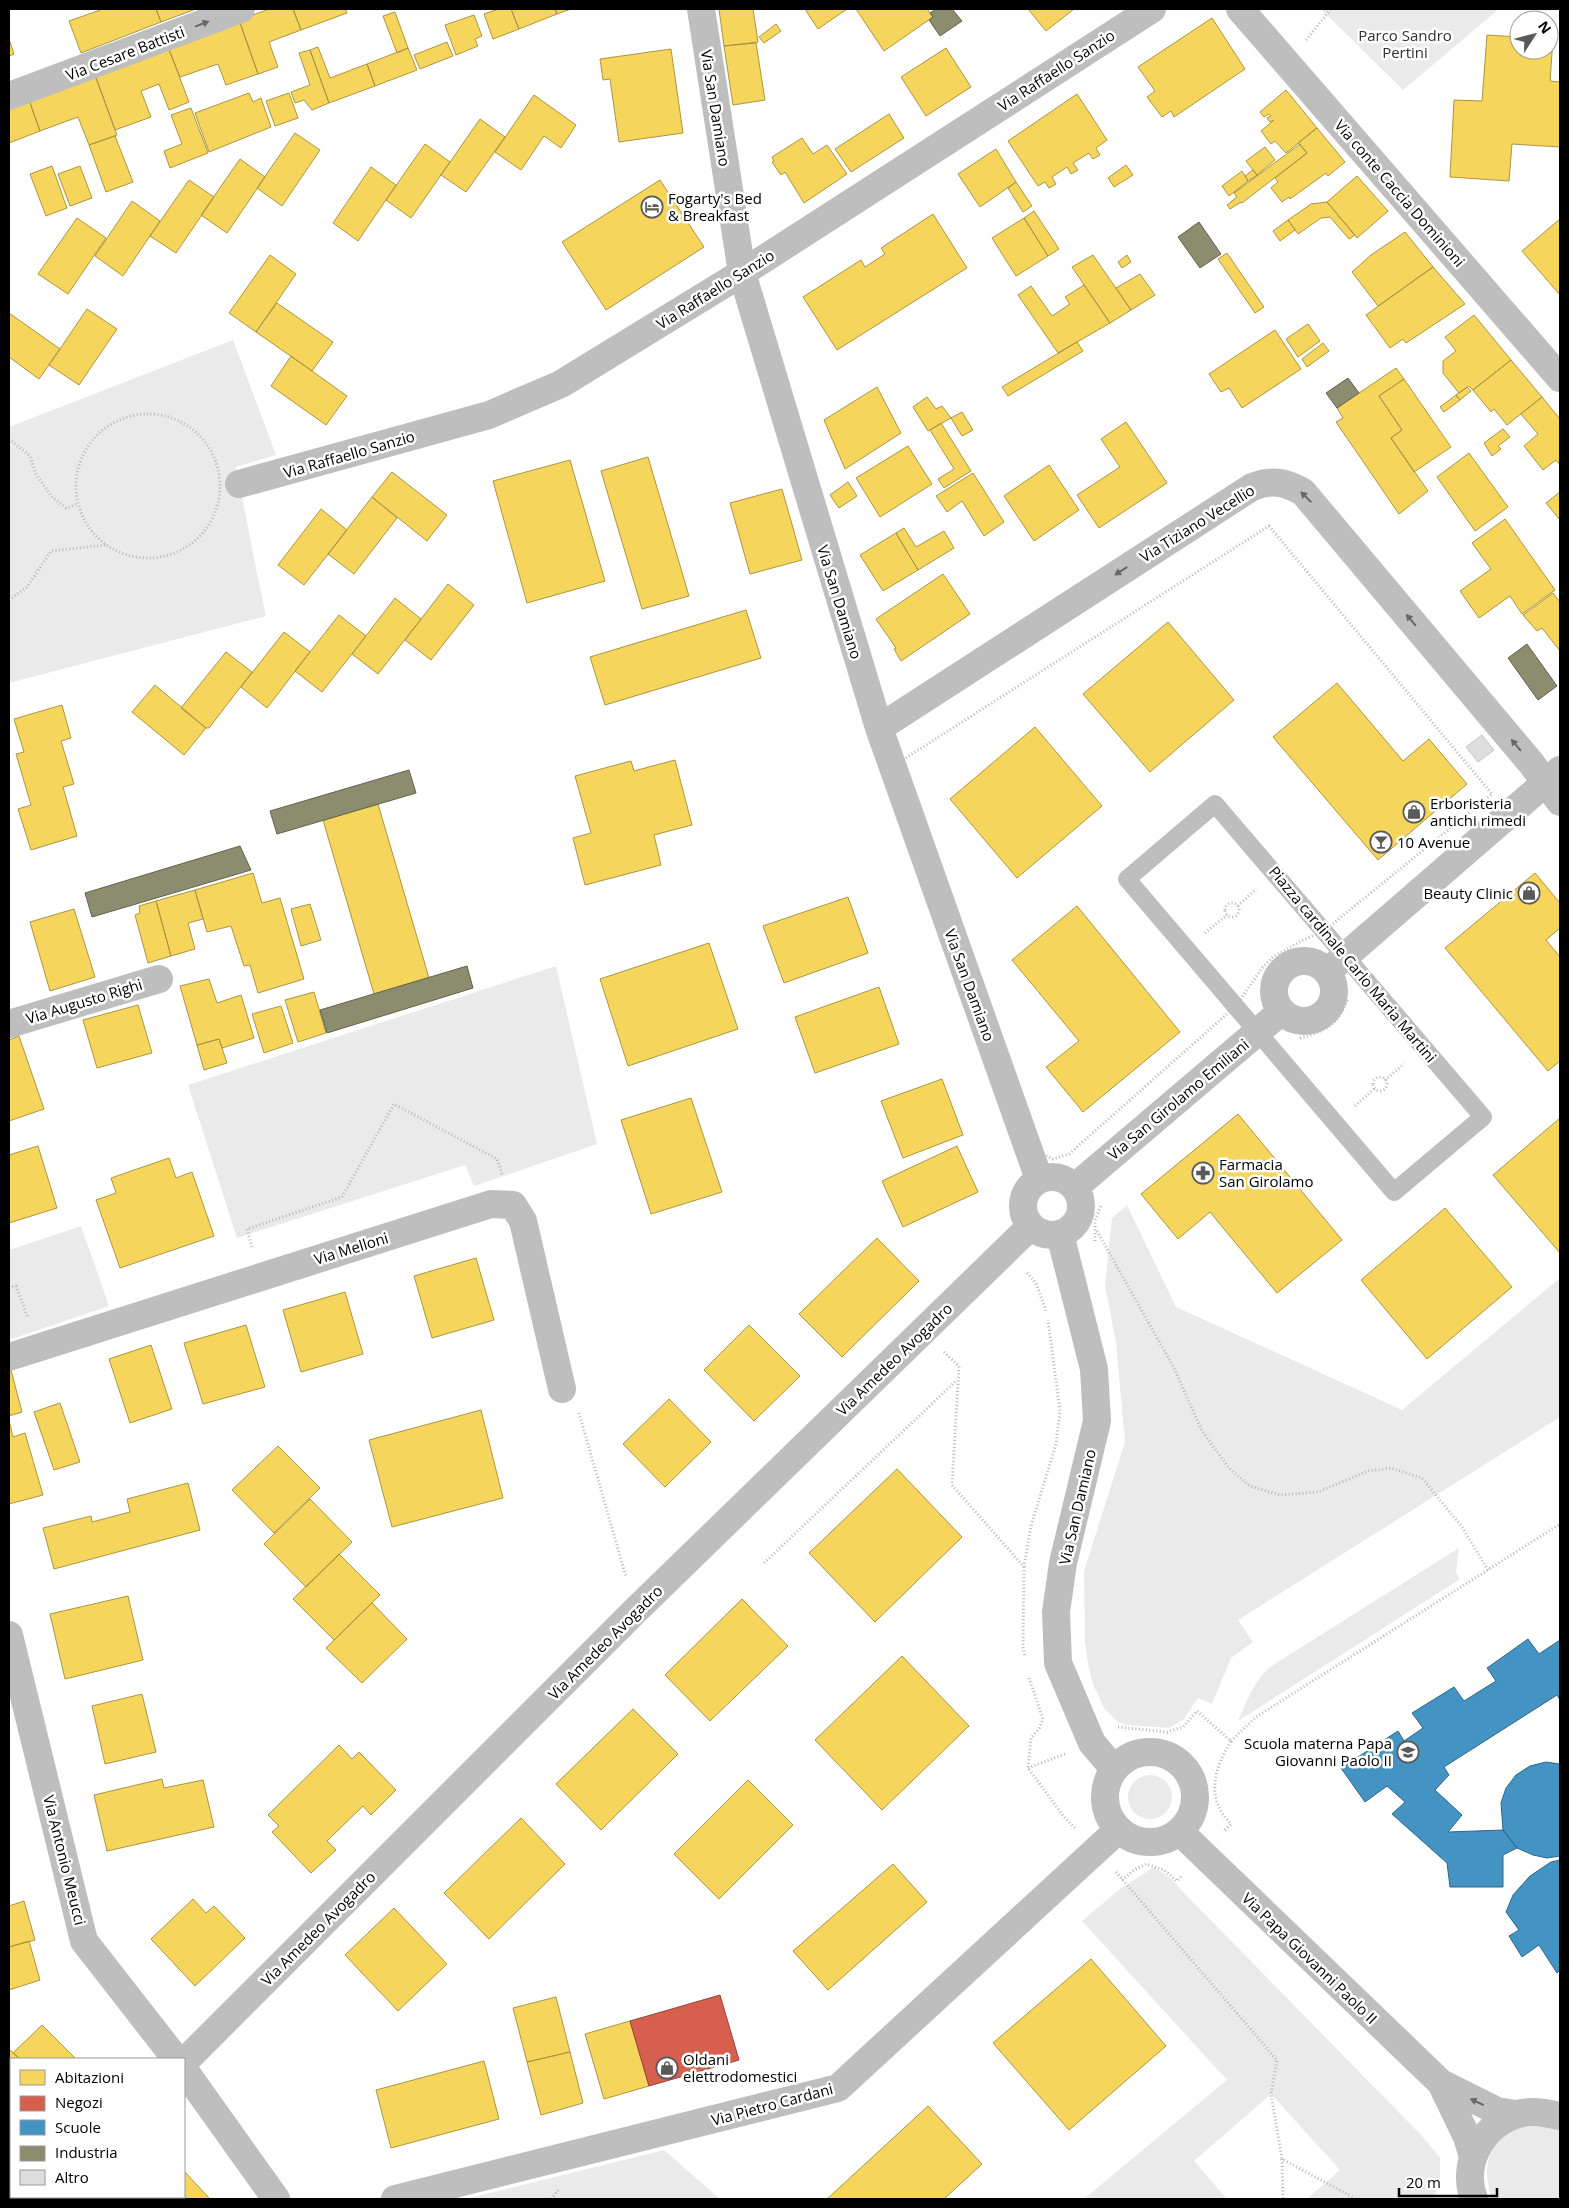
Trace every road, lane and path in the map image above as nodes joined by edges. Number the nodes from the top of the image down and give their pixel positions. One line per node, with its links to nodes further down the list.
1 (241, 9): 7 (street, Via Cesare Battisti, one-way to 1)
2 (701, 9): 8 (street, Via San Damiano)
3 (1152, 9): 8 (street, Via Raffaello Sanzio)
4 (1240, 9): 6 (street, Via conte Caccia Dominioni)
5 (1331, 9): 6 (path)
6 (1286, 64): 9 (street, Via conte Caccia Dominioni)
7 (9, 96)
8 (742, 273): 11 (street, Via Raffaello Sanzio); 15 (street, Via San Damiano)
9 (1560, 378)
10 (9, 439): 12 (path)
11 (239, 484)
12 (78, 504): 13 (path); 13 (path)
13 (106, 545): 14 (path)
14 (9, 600)
15 (879, 728): 16 (street, Via Tiziano Vecellio, one-way to 15); 38 (street, Via San Damiano)
16 (1555, 785): 22 (street)
17 (1230, 916): 17 (path)
18 (1201, 923): 20 (path)
19 (1296, 932): 21 (path)
20 (1214, 938)
21 (1303, 940)
22 (1336, 964): 28 (street); 28 (street); 30 (lane, Piazza cardinale Carlo Maria Martini); 30 (lane, Piazza cardinale Carlo Maria Martini)
23 (1246, 976): 25 (path)
24 (159, 979): 29 (street, Via Augusto Righi)
25 (1253, 984)
26 (1349, 997): 27 (path)
27 (1355, 1004)
28 (1282, 1011): 30 (street, Via San Girolamo Emiliani)
29 (9, 1024)
30 (1258, 1031): 39 (street, Via San Girolamo Emiliani)
31 (1296, 1039): 32 (path)
32 (1303, 1046)
33 (1399, 1055): 34 (path)
34 (1411, 1070)
35 (1374, 1086): 35 (path)
36 (1348, 1099): 37 (path)
37 (1360, 1113)
38 (1039, 1179): 39 (street); 41 (street)
39 (1075, 1187): 43 (street)
40 (513, 1205): 45 (street, Via Melloni); 45 (path); 51 (street)
41 (1031, 1226): 43 (street); 56 (street, Via Amedeo Avogadro)
42 (1096, 1228): 55 (path)
43 (1060, 1234): 61 (street, Via San Damiano)
44 (1021, 1270): 54 (path)
45 (260, 1277): 47 (street, Via Melloni)
46 (9, 1288): 47 (path)
47 (38, 1347): 49 (street, Via Melloni)
48 (941, 1348): 50 (path)
49 (9, 1357)
50 (958, 1380): 53 (path); 54 (path)
51 (562, 1389): 56 (path)
52 (1560, 1524): 55 (path)
53 (764, 1563)
54 (1024, 1567): 58 (path)
55 (1488, 1570): 60 (path)
56 (635, 1611): 70 (street, Via Amedeo Avogadro)
57 (9, 1635): 69 (street, Via Antonio Meucci)
58 (1027, 1666)
59 (1029, 1675): 62 (path)
60 (1231, 1741): 61 (path); 67 (path)
61 (1092, 1743): 62 (path); 63 (street, Via San Damiano)
62 (1028, 1768): 66 (path)
63 (1114, 1768): 64 (street); 65 (street)
64 (1118, 1830): 65 (street); 66 (street, Via Pietro Cardani)
65 (1180, 1832): 67 (street, Via Papa Giovanni Paolo II)
66 (1097, 1850): 68 (path); 78 (street, Via Pietro Cardani)
67 (1201, 1854): 68 (path); 72 (street, Via Papa Giovanni Paolo II)
68 (1122, 1880): 75 (path)
69 (175, 2058)
70 (185, 2061)
71 (185, 2071): 77 (street)
72 (1441, 2083): 73 (street, Via Papa Giovanni Paolo II, one-way to 72); 74 (street, Via Papa Giovanni Paolo II)
73 (1543, 2113): 74 (street)
74 (1473, 2157): 76 (street)
75 (1282, 2159): 79 (path); 80 (path)
76 (1472, 2197)
77 (276, 2199)
78 (395, 2199)
79 (1284, 2199)
80 (1356, 2199)

